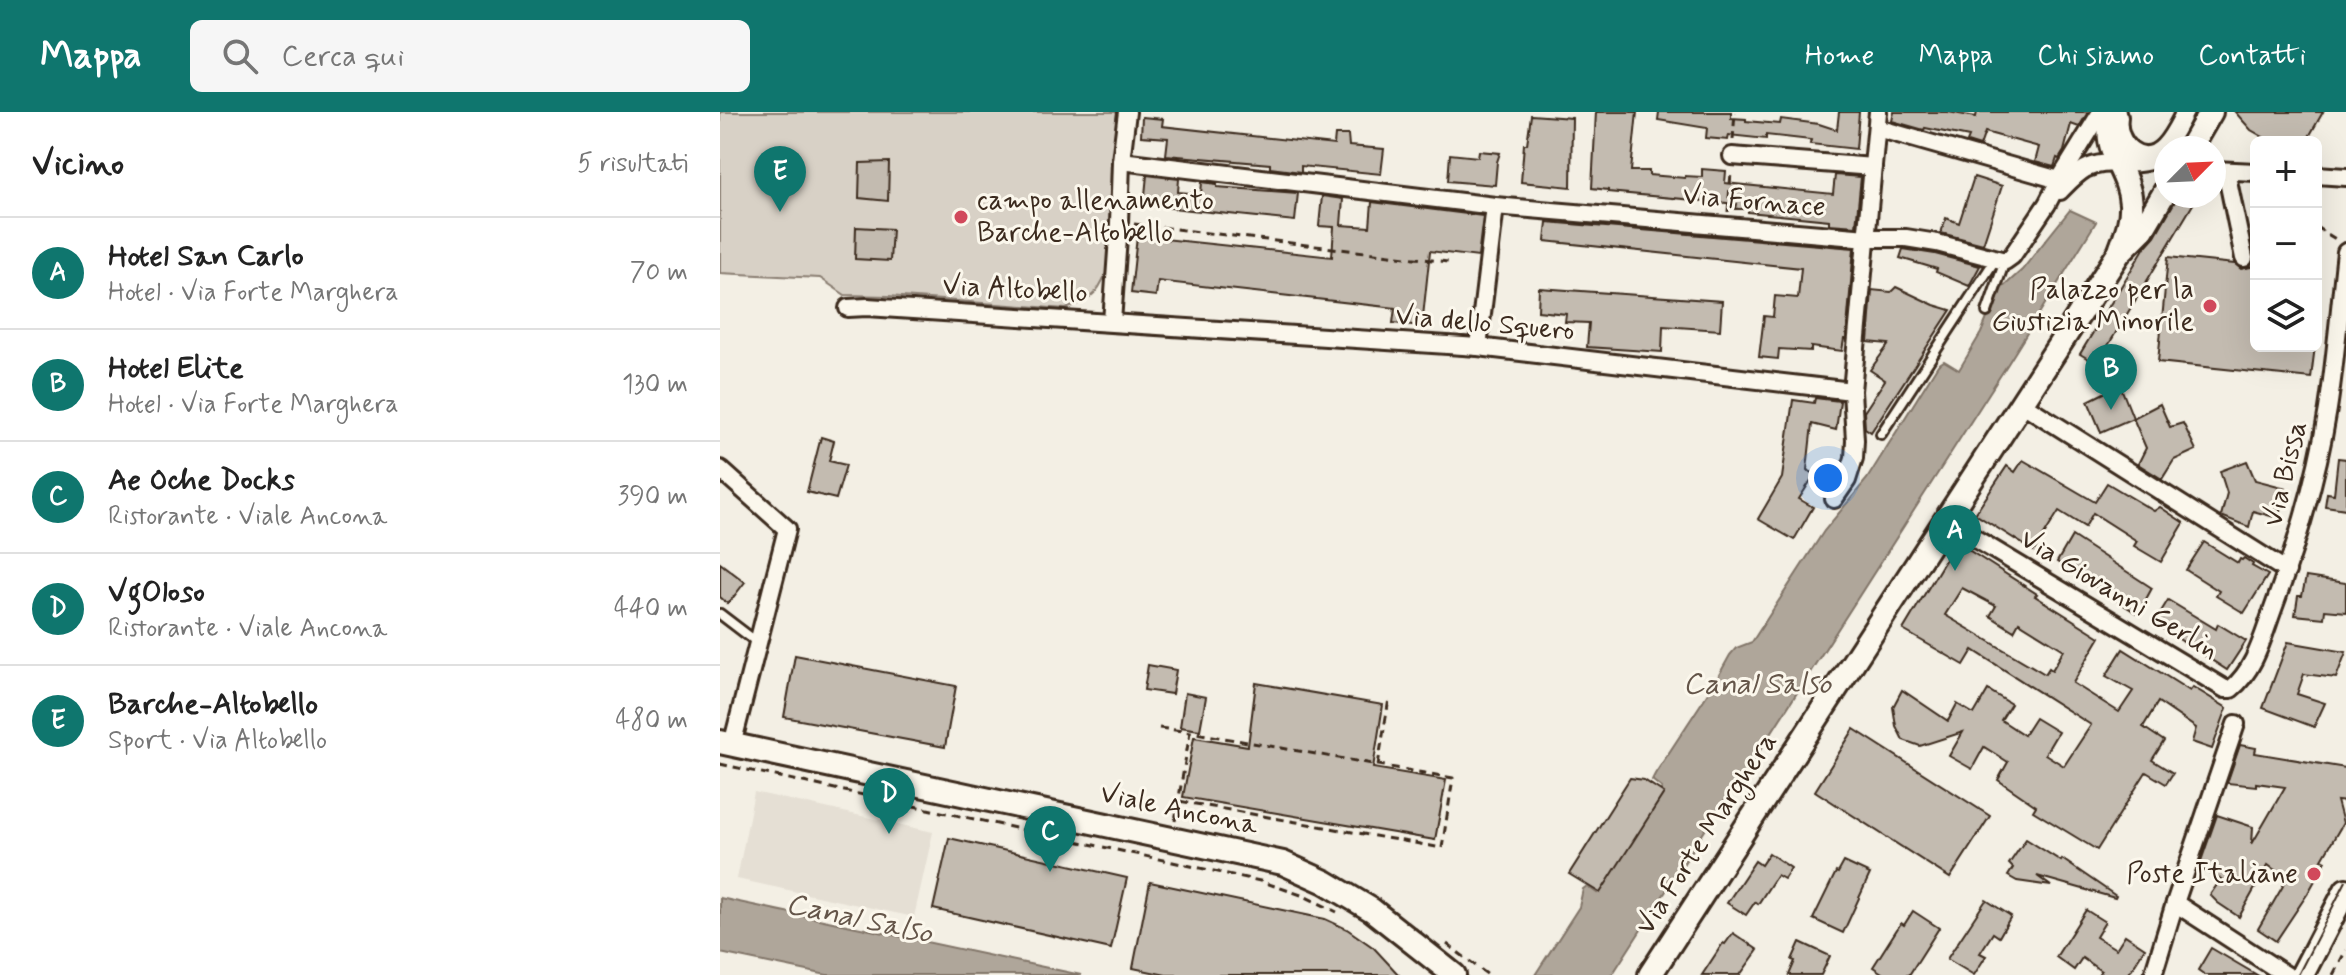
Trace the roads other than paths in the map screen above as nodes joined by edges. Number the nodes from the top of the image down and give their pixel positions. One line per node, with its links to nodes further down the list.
1 (1127, 112): 13 (street, Via Altobello)
2 (2101, 112): 20 (street)
3 (2114, 112): 17 (street)
4 (2122, 112): 5 (street)
5 (2185, 112)
6 (2193, 112): 9 (street)
7 (2211, 112): 10 (street)
8 (1878, 120): 14 (street); 20 (street)
9 (2177, 136)
10 (2197, 136)
11 (1732, 156): 14 (street)
12 (2154, 160): 17 (street)
13 (1121, 161): 22 (street, Via Fornace); 31 (street, Via Altobello)
14 (1873, 167): 24 (street)
15 (2226, 170): 16 (street)
16 (2250, 172)
17 (2123, 173): 20 (street); 26 (street)
18 (2322, 175): 19 (street)
19 (2346, 177)
20 (2066, 179): 28 (street)
21 (2226, 192): 27 (street)
22 (1495, 206): 24 (street, Via Fornace); 32 (street)
23 (2155, 208): 26 (street, Via Forte Marghera)
24 (1867, 238): 28 (street, Via Fornace); 33 (street)
25 (2346, 252): 39 (street, Via Bissa)
26 (2119, 253): 34 (street, Via Forte Marghera)
27 (2244, 258)
28 (2000, 260): 30 (lane); 35 (lane)
29 (848, 308): 31 (street, Via Altobello)
30 (1987, 312)
31 (1112, 322): 32 (street, Via dello Squero)
32 (1478, 347): 33 (street, Via dello Squero)
33 (1846, 391): 37 (street)
34 (2021, 403): 38 (street, Via Forte Marghera); 39 (street)
35 (1881, 434)
36 (720, 469): 41 (street)
37 (1834, 499)
38 (1946, 521): 42 (street, Via Giovanni Gerlin); 48 (street, Via Forte Marghera)
39 (2287, 571): 42 (street, Via Bissa)
40 (720, 614): 41 (lane)
41 (758, 643): 44 (street)
42 (2225, 689)
43 (2236, 724): 46 (street)
44 (724, 750): 47 (street, Viale Ancona)
45 (2346, 890): 51 (street)
46 (2175, 903): 49 (street); 50 (street)
47 (1454, 975)
48 (1650, 975)
49 (2153, 975)
50 (2286, 975)
51 (2302, 975)

